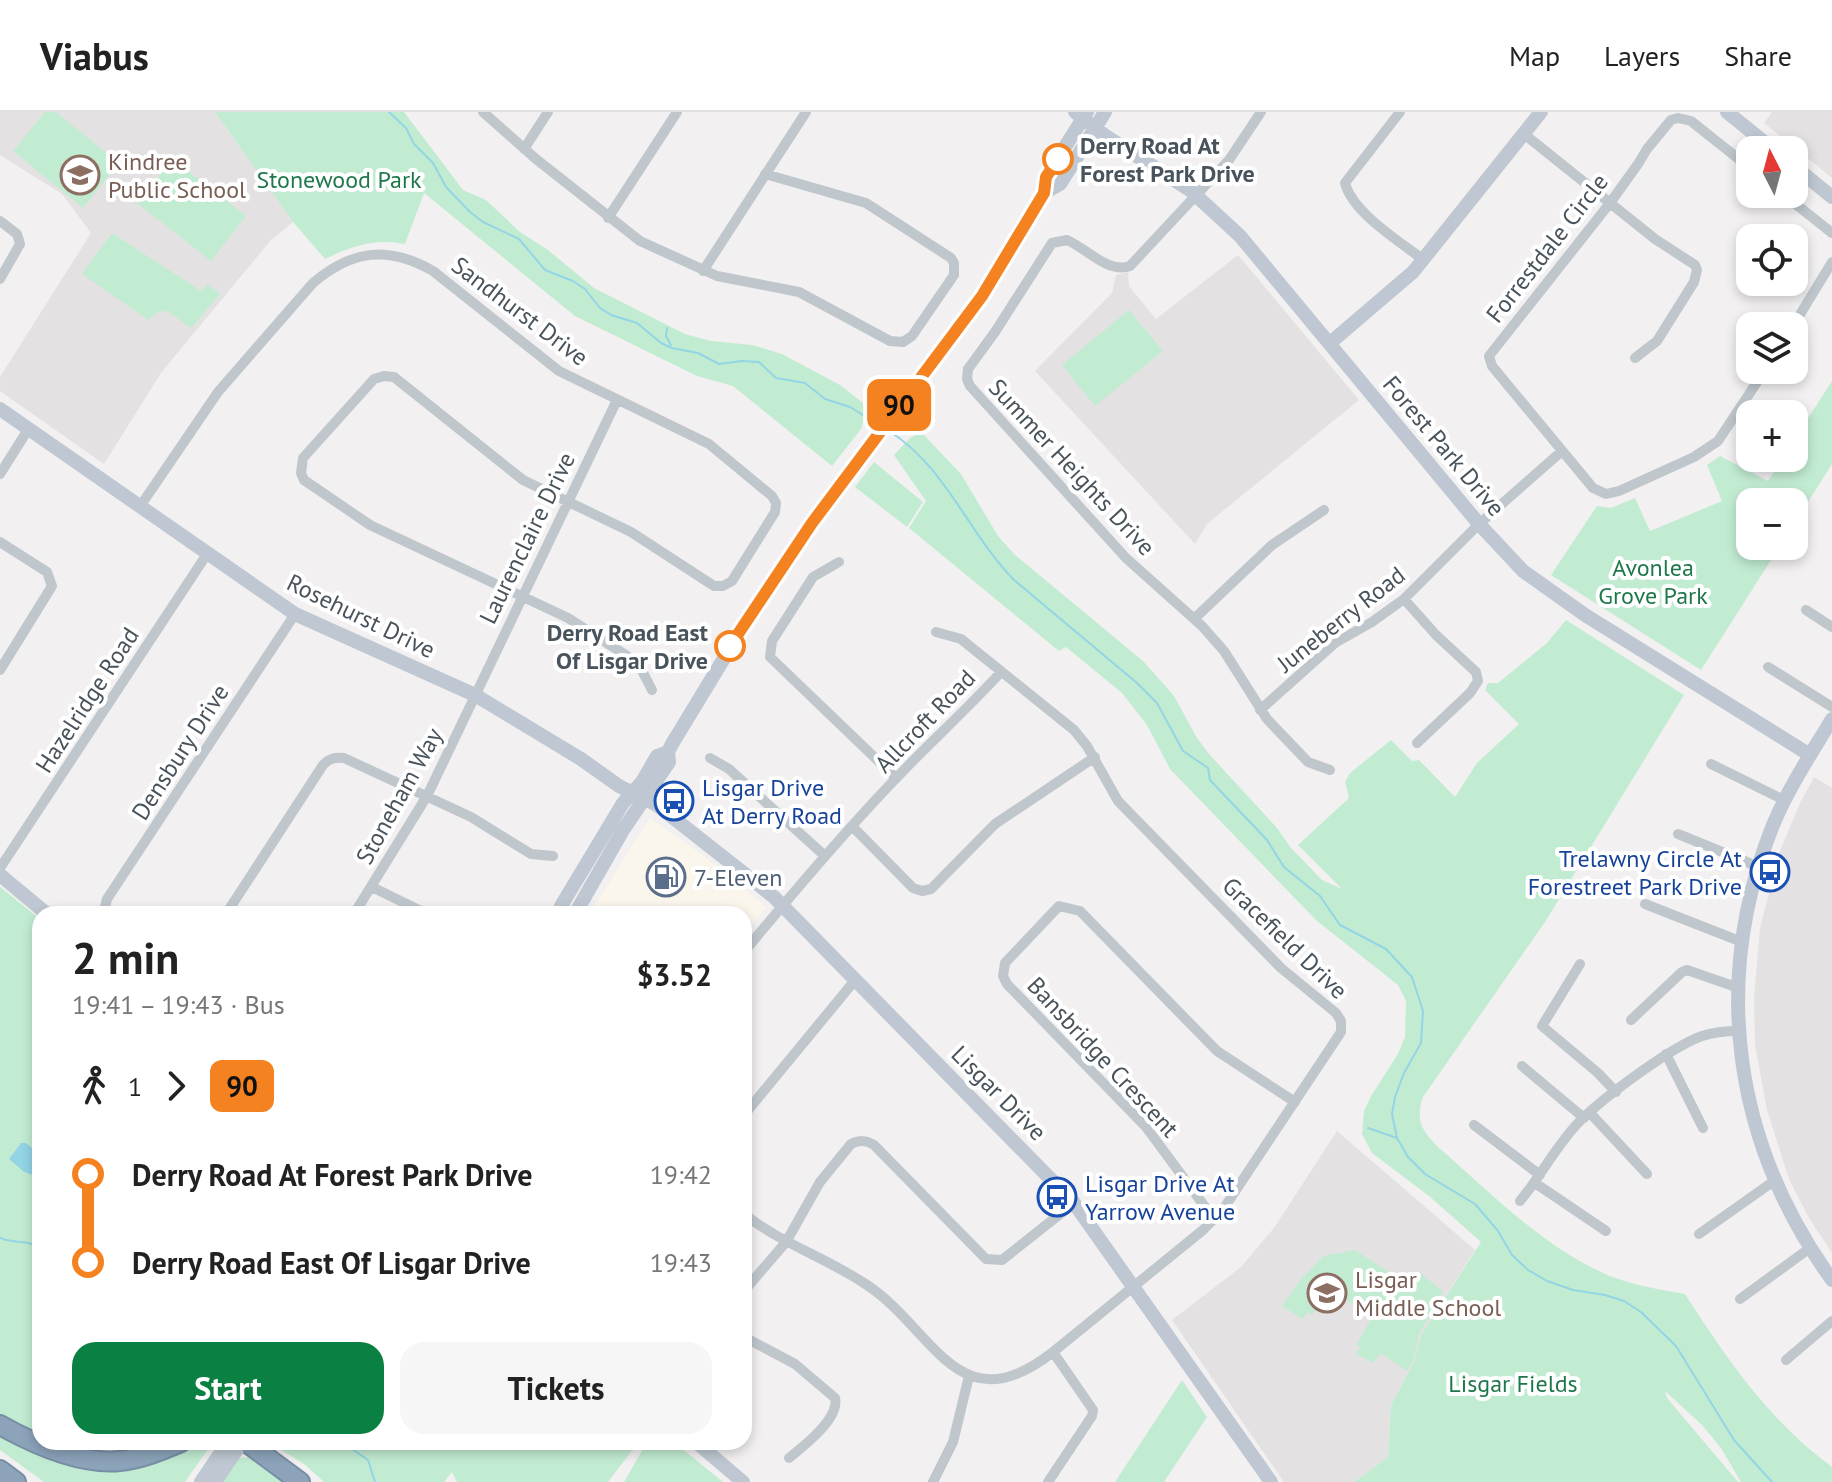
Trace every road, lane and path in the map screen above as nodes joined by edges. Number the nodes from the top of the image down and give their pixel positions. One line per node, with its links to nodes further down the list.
1 (483, 112): 13 (street)
2 (548, 112): 13 (street)
3 (677, 112): 21 (street)
4 (806, 112): 15 (street)
5 (1105, 112): 10 (street)
6 (1261, 112): 17 (street)
7 (1400, 112): 24 (street)
8 (1541, 112): 11 (street)
9 (1727, 112): 12 (street)
10 (1085, 118): 17 (street, Forest Park Drive); 68 (street)
11 (1524, 134): 19 (street); 24 (street)
12 (1757, 136)
13 (524, 149): 21 (street)
14 (1736, 157): 19 (street, Forrestdale Circle)
15 (765, 174): 26 (street); 26 (street)
16 (1808, 177): 18 (street)
17 (1198, 196): 29 (street, Forest Park Drive); 48 (street, Summer Heights Drive)
18 (1832, 197)
19 (1610, 203): 30 (street); 35 (street, Forrestdale Circle)
20 (1801, 208): 23 (street)
21 (608, 218): 26 (street)
22 (0, 221): 27 (street)
23 (1832, 233)
24 (1424, 260): 29 (street)
25 (1832, 262): 28 (street)
26 (703, 271)
27 (0, 279)
28 (1802, 312)
29 (1330, 343): 40 (street, Forest Park Drive)
30 (1635, 358)
31 (1756, 384): 35 (street, Forrestdale Circle)
32 (617, 400): 37 (street, Laurenclaire Drive); 37 (street, Sandhurst Drive); 38 (street, Sandhurst Drive)
33 (0, 409): 34 (street, Rosehurst Drive)
34 (29, 428): 36 (street); 38 (street, Rosehurst Drive)
35 (1562, 451): 40 (street, Juneberry Road)
36 (0, 474)
37 (567, 500): 44 (street, Laurenclaire Drive); 44 (street, Sandhurst Drive)
38 (141, 505): 42 (street, Rosehurst Drive)
39 (1324, 510): 48 (street)
40 (1479, 524): 45 (street, Juneberry Road); 61 (street, Forest Park Drive)
41 (0, 542): 52 (street)
42 (207, 554): 47 (street, Rosehurst Drive); 75 (street, Hazelridge Road)
43 (839, 562): 66 (street)
44 (521, 596): 54 (street); 55 (street, Laurenclaire Drive)
45 (1404, 599): 57 (street, Juneberry Road); 59 (street)
46 (1806, 610): 49 (street)
47 (295, 614): 55 (street, Rosehurst Drive); 81 (street, Densbury Drive)
48 (1195, 618): 57 (street)
49 (1832, 627)
50 (936, 632): 53 (street, Gracefield Drive)
51 (1768, 667): 56 (street)
52 (0, 670)
53 (1001, 672): 62 (street, Gracefield Drive); 66 (street, Allcroft Road)
54 (652, 690)
55 (475, 695): 67 (street, Stoneham Way); 68 (street, Rosehurst Drive)
56 (1832, 707)
57 (1260, 710): 65 (street)
58 (1832, 719): 60 (street)
59 (1417, 743)
60 (1826, 743): 61 (street)
61 (1810, 755): 69 (street)
62 (1095, 757): 70 (street); 97 (street, Gracefield Drive)
63 (710, 758): 73 (street)
64 (1711, 764): 69 (street)
65 (1330, 770)
66 (896, 778): 70 (street, Allcroft Road)
67 (427, 796): 72 (street); 77 (street, Stoneham Way); 82 (street)
68 (639, 796): 79 (street, Lisgar Drive); 85 (street); 86 (street)
69 (1784, 800): 74 (street)
70 (852, 826): 73 (street, Allcroft Road)
71 (1678, 834): 74 (street)
72 (553, 856)
73 (825, 856): 79 (street, Allcroft Road)
74 (1759, 867): 88 (street)
75 (0, 868)
76 (0, 875): 80 (street)
77 (372, 887): 83 (street, Stoneham Way); 84 (street)
78 (1645, 904): 88 (street)
79 (782, 905): 87 (street, Allcroft Road); 90 (street, Lisgar Drive)
80 (37, 906)
81 (105, 906)
82 (231, 906)
83 (359, 906)
84 (411, 906)
85 (561, 906)
86 (580, 906)
87 (752, 942)
88 (1742, 942): 91 (street)
89 (1580, 964): 96 (street)
90 (856, 979): 98 (street); 106 (street, Lisgar Drive)
91 (1739, 988): 92 (street); 93 (street)
92 (1631, 1020)
93 (1739, 1031): 94 (street); 104 (street)
94 (1666, 1054): 96 (street); 101 (street)
95 (1522, 1066): 99 (street)
96 (1616, 1092): 99 (street)
97 (1295, 1102): 108 (street, Gracefield Drive); 108 (street, Bansbridge Crescent)
98 (752, 1105)
99 (1587, 1116): 102 (street); 103 (street)
100 (1474, 1125): 103 (street)
101 (1703, 1128)
102 (1647, 1174)
103 (1538, 1179): 105 (street); 109 (street)
104 (1774, 1181): 110 (street); 112 (street)
105 (1520, 1201)
106 (1074, 1203): 111 (street); 115 (street, Lisgar Drive)
107 (752, 1219): 111 (street)
108 (1214, 1219): 115 (street, Gracefield Drive)
109 (1606, 1231)
110 (1699, 1234)
111 (786, 1242): 114 (street); 121 (street)
112 (1810, 1248): 113 (street); 116 (street)
113 (1832, 1280)
114 (752, 1282)
115 (1132, 1287): 119 (street, Gracefield Drive); 139 (street, Lisgar Drive)
116 (1740, 1299)
117 (1832, 1321): 120 (street)
118 (752, 1341): 130 (street)
119 (1053, 1352): 121 (street, Gracefield Drive); 138 (street)
120 (1786, 1360)
121 (969, 1376): 137 (street)
122 (0, 1425): 123 (highway)
123 (32, 1440)
124 (56, 1450): 125 (highway)
125 (161, 1450)
126 (223, 1450): 133 (street)
127 (238, 1450): 134 (street)
128 (255, 1450): 135 (highway)
129 (705, 1450): 136 (street)
130 (789, 1458)
131 (0, 1470): 132 (highway)
132 (16, 1482)
133 (201, 1482)
134 (215, 1482)
135 (300, 1482)
136 (743, 1482)
137 (933, 1482)
138 (1048, 1482)
139 (1271, 1482)

